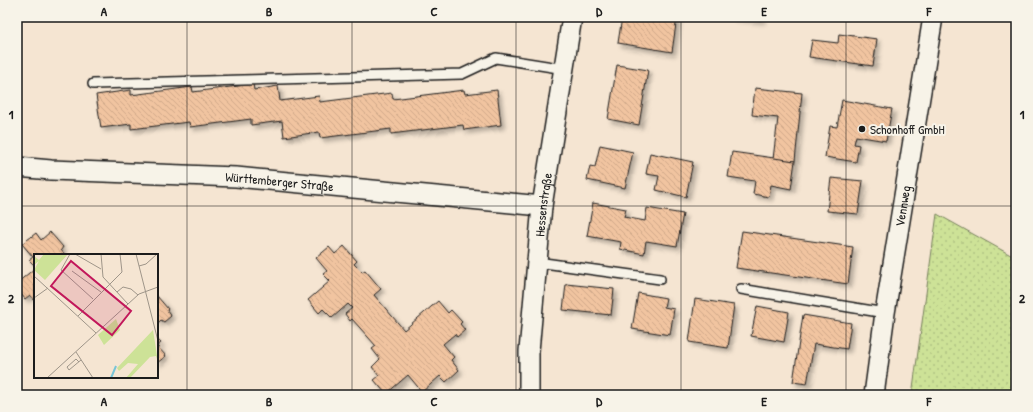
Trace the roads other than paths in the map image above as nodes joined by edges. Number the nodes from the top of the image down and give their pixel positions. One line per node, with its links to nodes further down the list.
1 (572, 17): 3 (street, Hessenstraße)
2 (934, 17): 10 (street, Vennweg)
3 (565, 69): 4 (lane); 6 (street, Hessenstraße)
4 (93, 84)
5 (17, 167): 6 (street, Württemberger Straße)
6 (542, 206): 7 (street, Hessenstraße)
7 (537, 262): 8 (lane); 11 (street, Hessenstraße)
8 (660, 278)
9 (741, 289): 10 (lane)
10 (885, 313): 12 (street, Vennweg)
11 (528, 395)
12 (874, 395)

